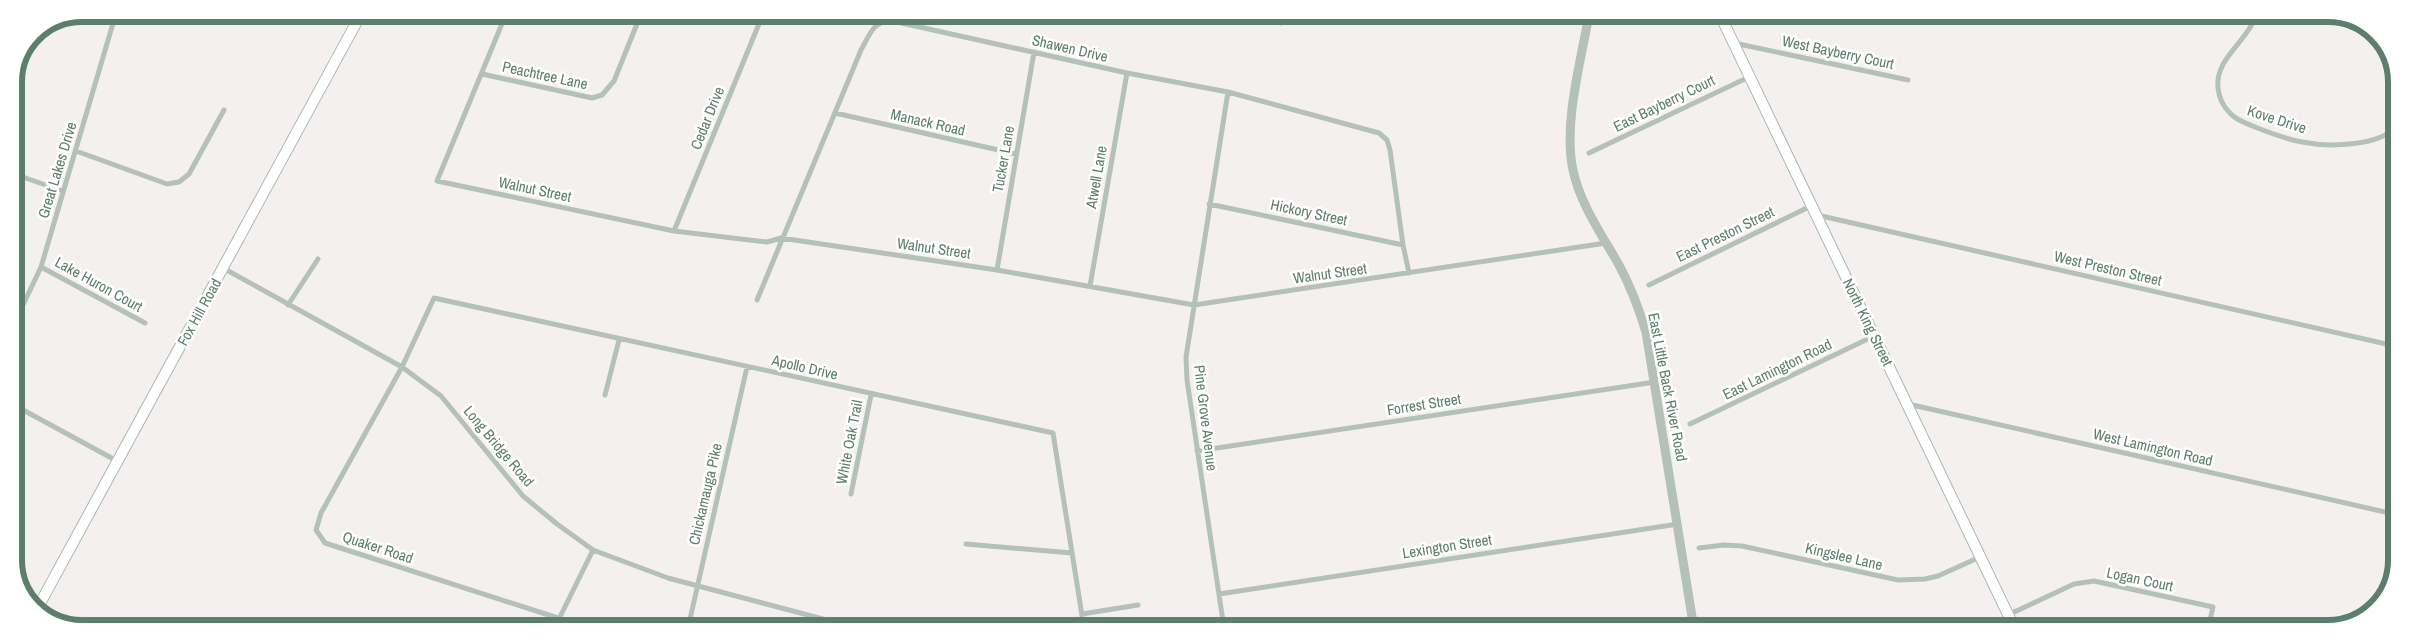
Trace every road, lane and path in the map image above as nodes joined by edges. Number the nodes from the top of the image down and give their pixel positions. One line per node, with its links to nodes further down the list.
1 (113, 22): 21 (street, Great Lakes Drive)
2 (357, 22): 34 (main road, Fox Hill Road)
3 (503, 22): 13 (street, Walnut Street)
4 (638, 22): 13 (street, Peachtree Lane)
5 (760, 22): 28 (street, Cedar Drive)
6 (880, 22): 19 (street, Shawen Drive)
7 (903, 22): 12 (street, Shawen Drive)
8 (1588, 22): 30 (street, East Little Back River Road)
9 (1723, 22): 11 (main road, North King Street)
10 (2254, 22): 20 (street, Kove Drive)
11 (1733, 43): 15 (main road, North King Street); 16 (street, West Bayberry Court)
12 (1034, 52): 14 (street, Shawen Drive); 23 (street, Tucker Lane)
13 (482, 74): 28 (street, Walnut Street)
14 (1127, 74): 17 (street, Shawen Drive); 38 (street, Atwell Lane)
15 (1750, 76): 22 (street, East Bayberry Court); 27 (main road, North King Street)
16 (1908, 80)
17 (1228, 92): 26 (street, Pine Grove Avenue); 31 (street, Shawen Drive)
18 (224, 110): 21 (street)
19 (835, 113): 23 (street, Manack Road); 29 (street, Shawen Drive)
20 (2387, 135)
21 (76, 151): 25 (street, Great Lakes Drive)
22 (1590, 153)
23 (1016, 154): 35 (street, Tucker Lane)
24 (22, 177): 25 (street)
25 (63, 191): 33 (street, Great Lakes Drive)
26 (1209, 204): 31 (street, Hickory Street); 41 (street, Pine Grove Avenue)
27 (1814, 210): 37 (street, East Preston Street); 44 (main road, North King Street); 46 (street, West Preston Street)
28 (674, 231): 29 (street, Walnut Street)
29 (782, 238): 35 (street, Walnut Street); 39 (street, Shawen Drive)
30 (1606, 243): 36 (street, Walnut Street); 49 (street, East Little Back River Road)
31 (1403, 245): 36 (street, Shawen Drive)
32 (318, 259): 40 (street)
33 (41, 267): 42 (street, Great Lakes Drive); 43 (street, Lake Huron Court)
34 (223, 268): 40 (street, Long Bridge Road); 56 (main road, Fox Hill Road)
35 (997, 270): 38 (street, Walnut Street)
36 (1409, 274): 41 (street, Walnut Street)
37 (1649, 285)
38 (1090, 286): 41 (street, Walnut Street)
39 (757, 300)
40 (288, 305): 47 (street, Long Bridge Road)
41 (1194, 305): 55 (street, Pine Grove Avenue)
42 (22, 306)
43 (145, 324)
44 (1875, 336): 52 (main road, North King Street); 54 (street, East Lamington Road)
45 (619, 340): 47 (street, Apollo Drive); 48 (street, Apollo Drive); 50 (street)
46 (2388, 344)
47 (402, 367): 62 (street, Long Bridge Road); 71 (street, Quaker Road)
48 (747, 367): 51 (street, Apollo Drive); 65 (street, Chickamauga Pike)
49 (1655, 382): 55 (street, Forrest Street); 59 (street, East Little Back River Road)
50 (605, 395)
51 (871, 395): 57 (street, White Oak Trail); 63 (street, Apollo Drive)
52 (1907, 404): 58 (street, West Lamington Road); 64 (main road, North King Street)
53 (23, 410): 56 (street)
54 (1690, 424)
55 (1197, 451): 66 (street, Pine Grove Avenue)
56 (117, 461): 67 (main road, Fox Hill Road)
57 (851, 494)
58 (2388, 513)
59 (1678, 524): 66 (street, Lexington Street); 76 (street, East Little Back River Road)
60 (966, 544): 63 (street)
61 (1699, 548): 64 (street, Kingslee Lane)
62 (593, 550): 65 (street, Long Bridge Road); 71 (street)
63 (1072, 553): 69 (street, Apollo Drive)
64 (1980, 558): 70 (main road, North King Street)
65 (698, 585): 72 (street, Chickamauga Pike); 73 (street, Long Bridge Road)
66 (1219, 594): 75 (street, Pine Grove Avenue)
67 (40, 602)
68 (1138, 605): 69 (street)
69 (1082, 614): 74 (street, Apollo Drive)
70 (2008, 615): 77 (main road, North King Street); 78 (street, Logan Court)
71 (558, 618)
72 (690, 620)
73 (827, 620)
74 (1083, 620)
75 (1223, 620)
76 (1693, 620)
77 (2010, 620)
78 (2210, 620)

